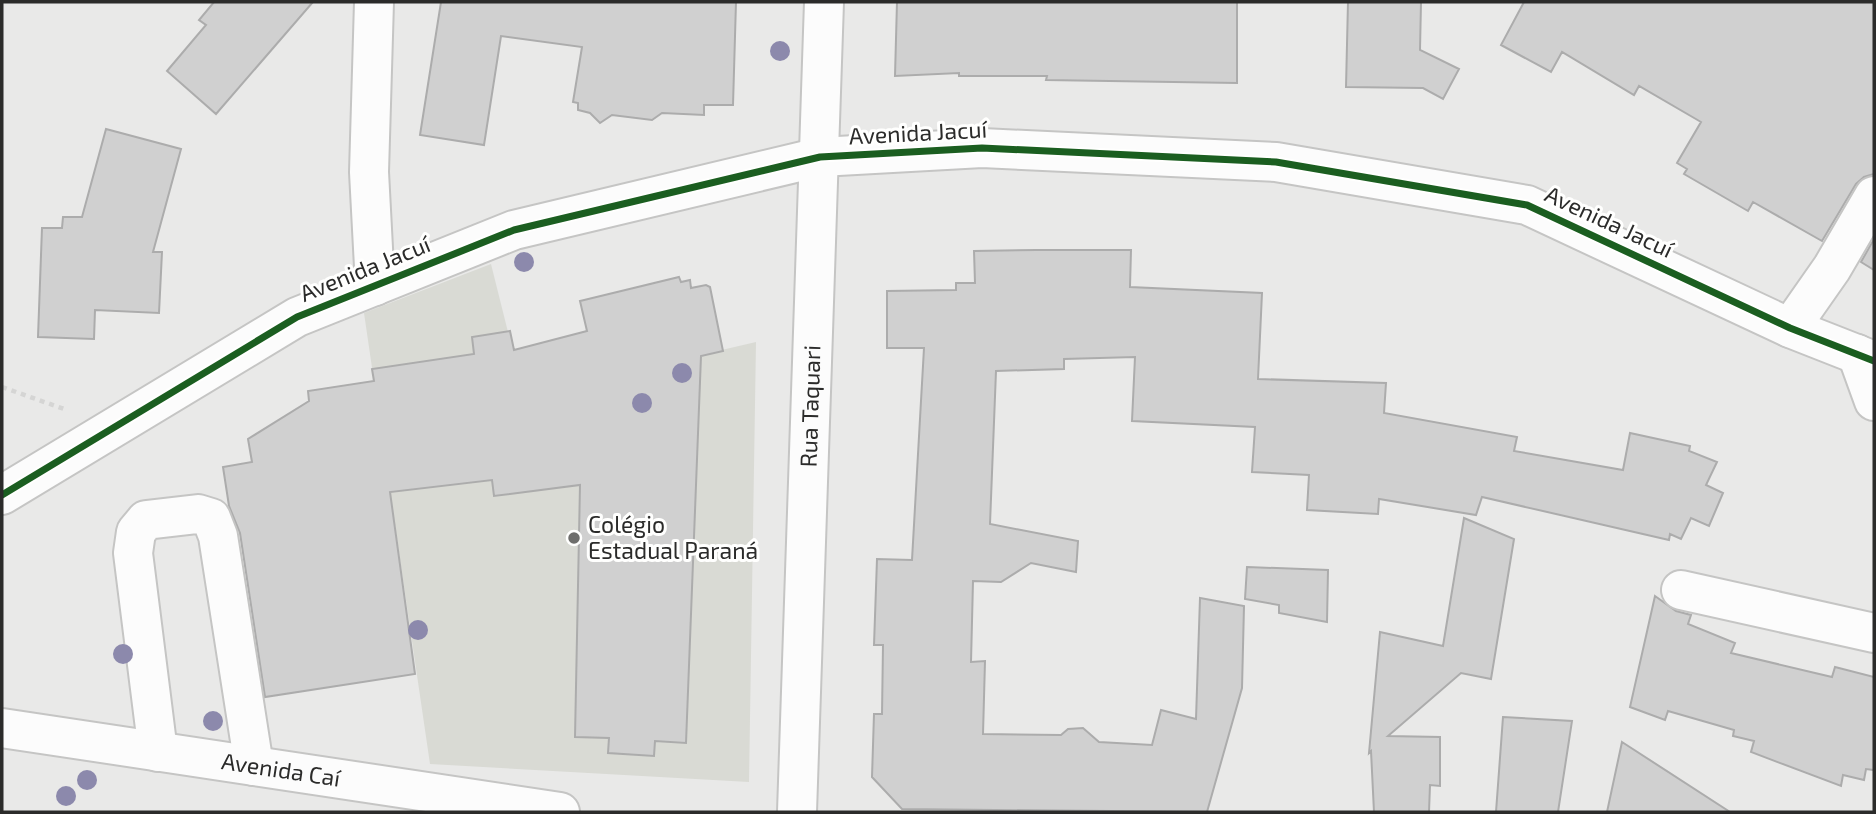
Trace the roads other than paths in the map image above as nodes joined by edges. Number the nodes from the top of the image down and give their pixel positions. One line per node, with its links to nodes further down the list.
1 (373, 2): 5 (street)
2 (824, 2): 3 (street, Rua Taquari)
3 (820, 157): 5 (street, Avenida Jacuí); 6 (street, Avenida Jacuí); 16 (street, Rua Taquari)
4 (1874, 196): 6 (street)
5 (375, 286): 9 (street, Avenida Jacuí)
6 (1790, 328): 7 (street, Avenida Jacuí)
7 (1865, 357): 8 (street)
8 (1874, 401)
9 (2, 495)
10 (1681, 590): 11 (street)
11 (1874, 633)
12 (2, 728): 13 (street, Avenida Caí)
13 (158, 752): 14 (street, Avenida Caí); 14 (street)
14 (254, 766): 15 (street, Avenida Caí)
15 (560, 812)
16 (797, 812)

